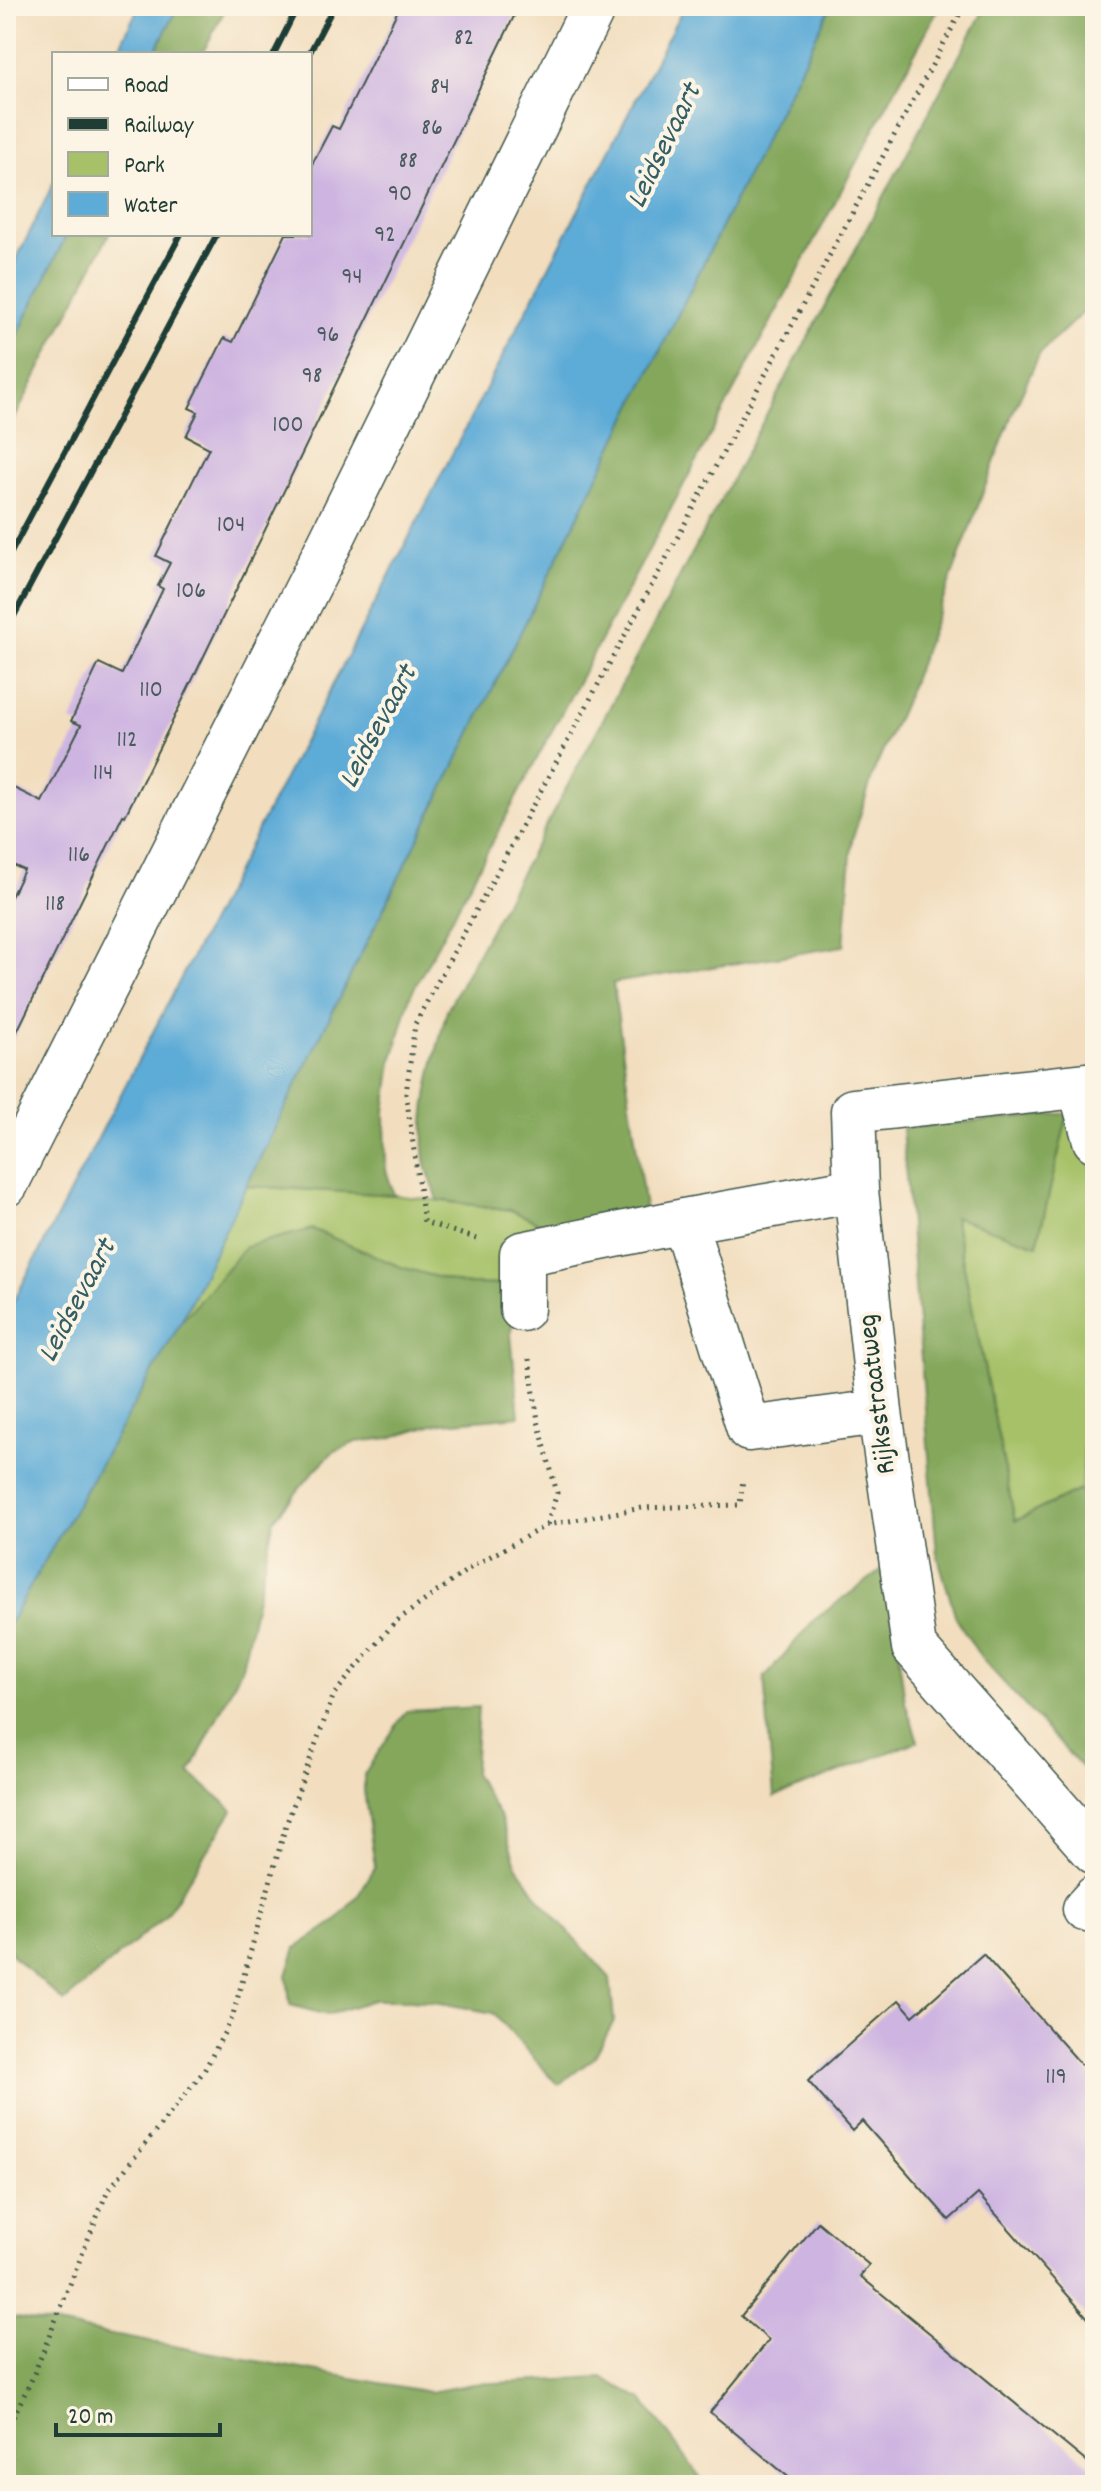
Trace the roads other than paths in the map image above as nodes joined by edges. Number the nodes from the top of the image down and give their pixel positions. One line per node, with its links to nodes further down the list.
1 (594, 6): 4 (street)
2 (1087, 1085): 3 (street); 5 (street, Rijksstraatweg)
3 (1095, 1140)
4 (6, 1184)
5 (856, 1190): 6 (street); 8 (street, Rijksstraatweg)
6 (684, 1221): 7 (street); 8 (street)
7 (522, 1309)
8 (880, 1412): 9 (street, Rijksstraatweg)
9 (1095, 1852)

